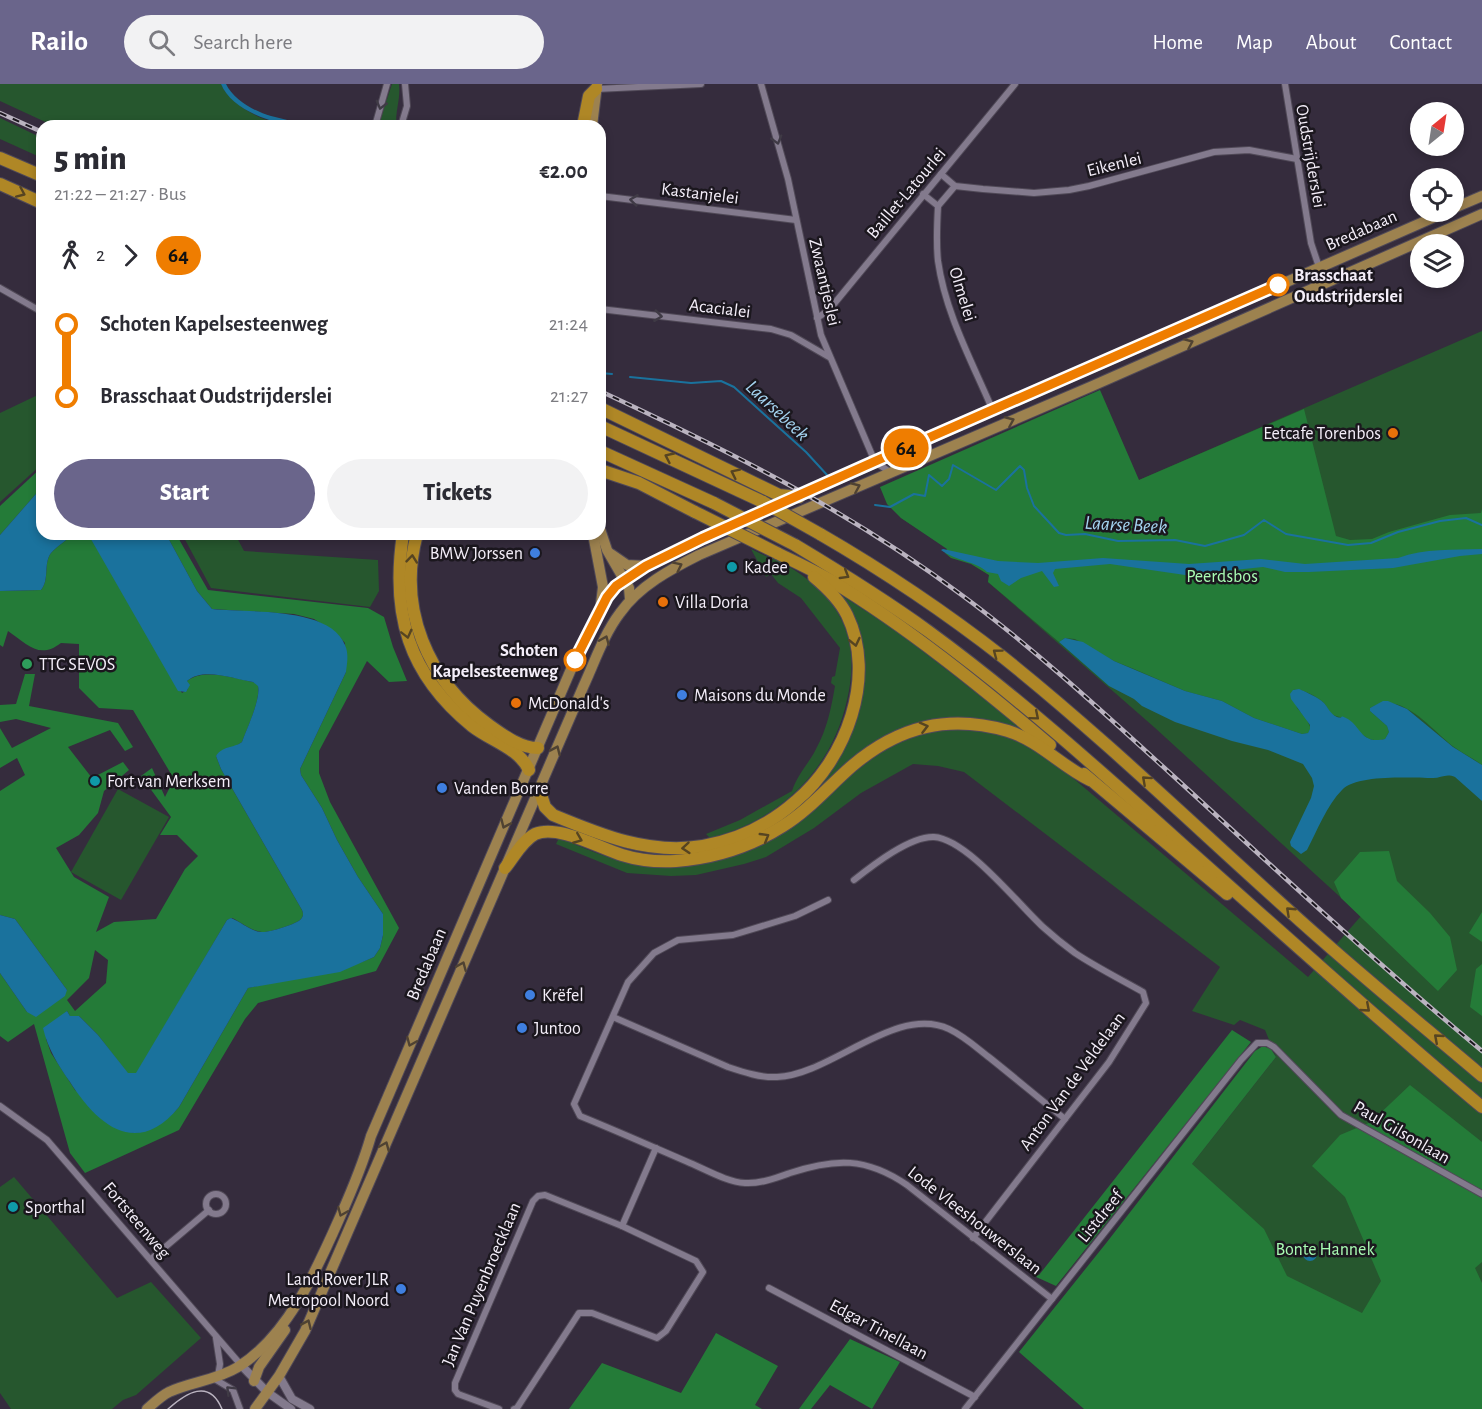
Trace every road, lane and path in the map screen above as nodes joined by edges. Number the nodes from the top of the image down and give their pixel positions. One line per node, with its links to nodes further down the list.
1 (387, 84): 8 (street, one-way to 8)
2 (405, 84): 9 (street)
3 (701, 84): 7 (street)
4 (761, 84): 25 (street, Zwaantjeslei, one-way to 25)
5 (1015, 84): 15 (street, Baillet-Latourlei)
6 (1285, 84): 13 (street, Oudstrijderslei)
7 (597, 87): 10 (highway); 11 (main road)
8 (377, 120)
9 (403, 120)
10 (584, 120)
11 (593, 120)
12 (0, 158): 14 (highway)
13 (1297, 159): 17 (street, Eikenlei); 27 (street, Oudstrijderslei)
14 (36, 173)
15 (941, 174): 17 (street); 18 (street, Baillet-Latourlei)
16 (0, 184): 21 (highway, one-way to 21)
17 (955, 186): 23 (street)
18 (923, 194): 23 (street); 31 (street, Baillet-Latourlei)
19 (1482, 196): 22 (main road)
20 (606, 197): 25 (street, Kastanjelei, one-way to 20)
21 (36, 200)
22 (1464, 204)
23 (938, 206): 33 (street, Olmelei)
24 (1482, 214): 38 (main road, Bredabaan, one-way to 24)
25 (796, 220): 31 (street, Zwaantjeslei)
26 (1423, 222): 27 (main road, Bredabaan)
27 (1319, 267): 37 (main road, Bredabaan)
28 (0, 288): 29 (street)
29 (36, 309)
30 (606, 310): 32 (street, Acacialei, one-way to 32)
31 (817, 318): 32 (street, Zwaantjeslei)
32 (829, 357): 37 (street, Zwaantjeslei)
33 (990, 404)
34 (606, 411): 40 (highway, one-way to 34)
35 (606, 429): 65 (highway, one-way to 35, bridge)
36 (606, 454): 62 (highway, one-way to 62, bridge)
37 (875, 462): 38 (street); 40 (main road, Bredabaan)
38 (892, 471): 46 (main road, Bredabaan, one-way to 38)
39 (606, 472): 48 (highway, bridge)
40 (800, 496): 41 (main road, Bredabaan)
41 (730, 526): 46 (street); 49 (main road, Bredabaan)
42 (403, 540): 56 (highway, one-way to 56)
43 (415, 540): 55 (highway, one-way to 43)
44 (596, 540): 47 (main road)
45 (601, 540): 47 (main road)
46 (737, 540): 51 (main road, Bredabaan, one-way to 46)
47 (602, 552): 49 (main road); 50 (main road); 52 (main road)
48 (797, 563): 57 (highway); 58 (highway, one-way to 58)
49 (646, 566): 50 (main road, Bredabaan)
50 (620, 583): 51 (main road); 52 (main road, Bredabaan)
51 (630, 599): 54 (main road, Bredabaan, one-way to 51)
52 (601, 608): 53 (main road, Bredabaan)
53 (556, 706): 54 (main road); 55 (main road, Bredabaan)
54 (572, 712): 58 (main road, Bredabaan, one-way to 54)
55 (538, 748): 56 (main road, Bredabaan)
56 (529, 770): 66 (main road, Bredabaan, one-way to 66)
57 (1090, 780): 59 (highway, one-way to 57); 62 (highway)
58 (539, 789): 59 (main road, Bredabaan)
59 (505, 868): 67 (main road, Bredabaan, one-way to 59)
60 (854, 880): 70 (street, Anton Van de Veldelaan)
61 (828, 900): 63 (street, Lode Vleeshouwerslaan)
62 (1286, 937): 69 (highway, one-way to 69)
63 (613, 1017): 70 (street); 71 (street, Lode Vleeshouwerslaan)
64 (1259, 1043): 72 (street, Paul Gilsonlaan); 78 (street, Listdreef)
65 (1482, 1076)
66 (388, 1095): 67 (main road); 79 (main road, Bredabaan, one-way to 79)
67 (403, 1105): 84 (main road, Bredabaan, one-way to 67)
68 (0, 1106): 76 (street, Fortsteenweg)
69 (1482, 1107)
70 (1065, 1119): 75 (street, Anton Van de Veldelaan)
71 (657, 1148): 74 (street); 75 (street, Lode Vleeshouwerslaan)
72 (1482, 1194)
73 (208, 1210): 76 (street)
74 (622, 1227): 93 (street, Jan Van Puyenbroecklaan); 94 (street, Jan Van Puyenbroecklaan)
75 (973, 1238): 78 (street, Lode Vleeshouwerslaan)
76 (151, 1259): 80 (street, Fortsteenweg)
77 (769, 1288): 87 (street, Edgar Tinellaan)
78 (1052, 1299): 87 (street, Listdreef)
79 (300, 1300): 81 (main road, Bredabaan); 82 (main road)
80 (215, 1334): 81 (street, Fortsteenweg); 83 (street)
81 (241, 1365): 83 (main road, Bredabaan); 85 (street)
82 (260, 1367): 84 (main road); 85 (main road)
83 (215, 1377): 88 (main road, Bredabaan); 89 (street, one-way to 83)
84 (277, 1379): 86 (main road, Bredabaan); 92 (street)
85 (254, 1381): 86 (street)
86 (267, 1392): 90 (main road, Bredabaan); 91 (street)
87 (975, 1396): 95 (street, Listdreef)
88 (147, 1409)
89 (240, 1409)
90 (255, 1409)
91 (290, 1409)
92 (310, 1409)
93 (500, 1409)
94 (514, 1409)
95 (965, 1409)

